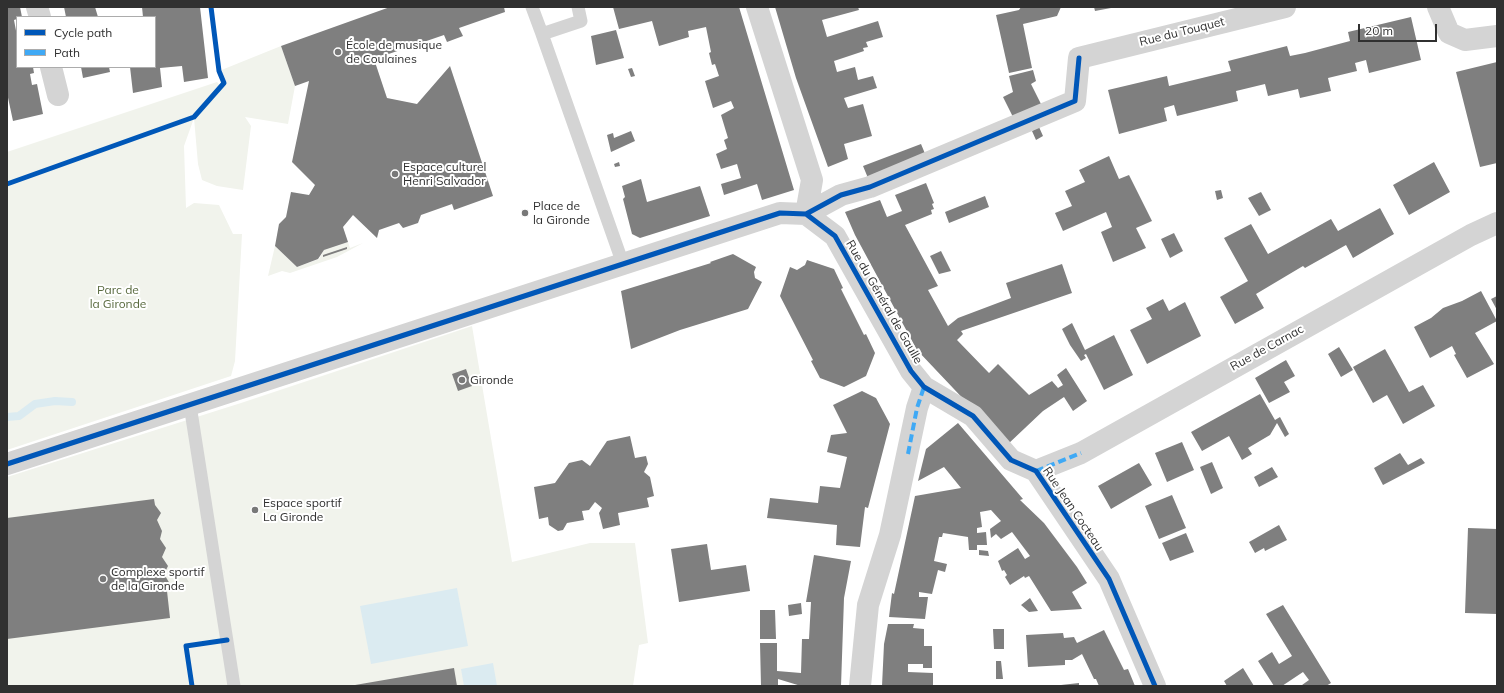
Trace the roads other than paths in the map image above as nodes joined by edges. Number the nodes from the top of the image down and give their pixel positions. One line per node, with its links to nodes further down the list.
1 (532, 7): 6 (lane)
2 (578, 7): 6 (lane)
3 (757, 7): 10 (street)
4 (1285, 7): 10 (street, Rue du Touquet)
5 (1438, 7): 7 (street)
6 (542, 34): 12 (lane)
7 (1497, 36)
8 (51, 68): 9 (street)
9 (58, 95)
10 (806, 214): 12 (street); 13 (street, Rue du Général de Gaulle)
11 (1497, 223): 16 (street, Rue de Carnac)
12 (623, 264): 14 (street)
13 (924, 387): 16 (street, Rue Jean Cocteau); 18 (street)
14 (190, 405): 15 (street); 17 (lane)
15 (7, 464)
16 (1036, 471): 19 (street, Rue Jean Cocteau)
17 (234, 686)
18 (860, 686)
19 (1155, 686)

